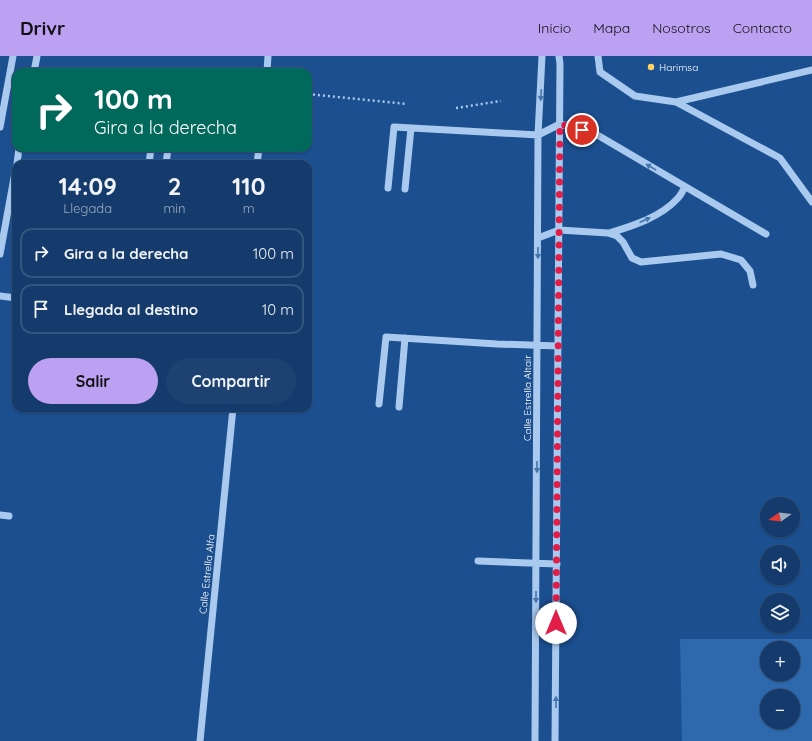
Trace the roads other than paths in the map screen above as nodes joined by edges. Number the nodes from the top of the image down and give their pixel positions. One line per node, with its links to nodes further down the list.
1 (13, 56): 10 (street)
2 (37, 56): 7 (street)
3 (268, 56): 8 (street)
4 (542, 56): 16 (street, Calle Estrella Altair, one-way to 16)
5 (559, 56): 13 (street)
6 (598, 56): 12 (street)
7 (35, 68)
8 (266, 68)
9 (812, 70): 12 (street)
10 (8, 84): 11 (street); 14 (street)
11 (12, 84)
12 (676, 102): 21 (street)
13 (560, 124): 16 (street); 18 (street, one-way to 13); 22 (street)
14 (0, 127)
15 (411, 128): 16 (street); 19 (street); 20 (street)
16 (538, 135): 25 (street, Calle Estrella Altair)
17 (12, 187): 26 (street)
18 (685, 187): 23 (street, one-way to 18); 24 (street)
19 (388, 188)
20 (405, 189)
21 (812, 202)
22 (559, 230): 23 (street); 25 (street); 32 (street)
23 (608, 233): 27 (street)
24 (766, 234)
25 (538, 238): 31 (street, Calle Estrella Altair, one-way to 31)
26 (0, 254)
27 (753, 285)
28 (0, 296): 29 (street)
29 (12, 298)
30 (405, 338): 31 (street); 33 (street); 34 (street)
31 (537, 346): 32 (street); 39 (street, Calle Estrella Altair, one-way to 39)
32 (558, 346): 40 (street)
33 (380, 404)
34 (399, 407)
35 (233, 412): 41 (street, Calle Estrella Alfa)
36 (0, 515): 37 (street)
37 (9, 516)
38 (478, 560): 39 (street)
39 (536, 562): 40 (street); 42 (street, Calle Estrella Altair, one-way to 42)
40 (557, 564): 43 (street, one-way to 40)
41 (200, 741)
42 (535, 741)
43 (555, 741)

